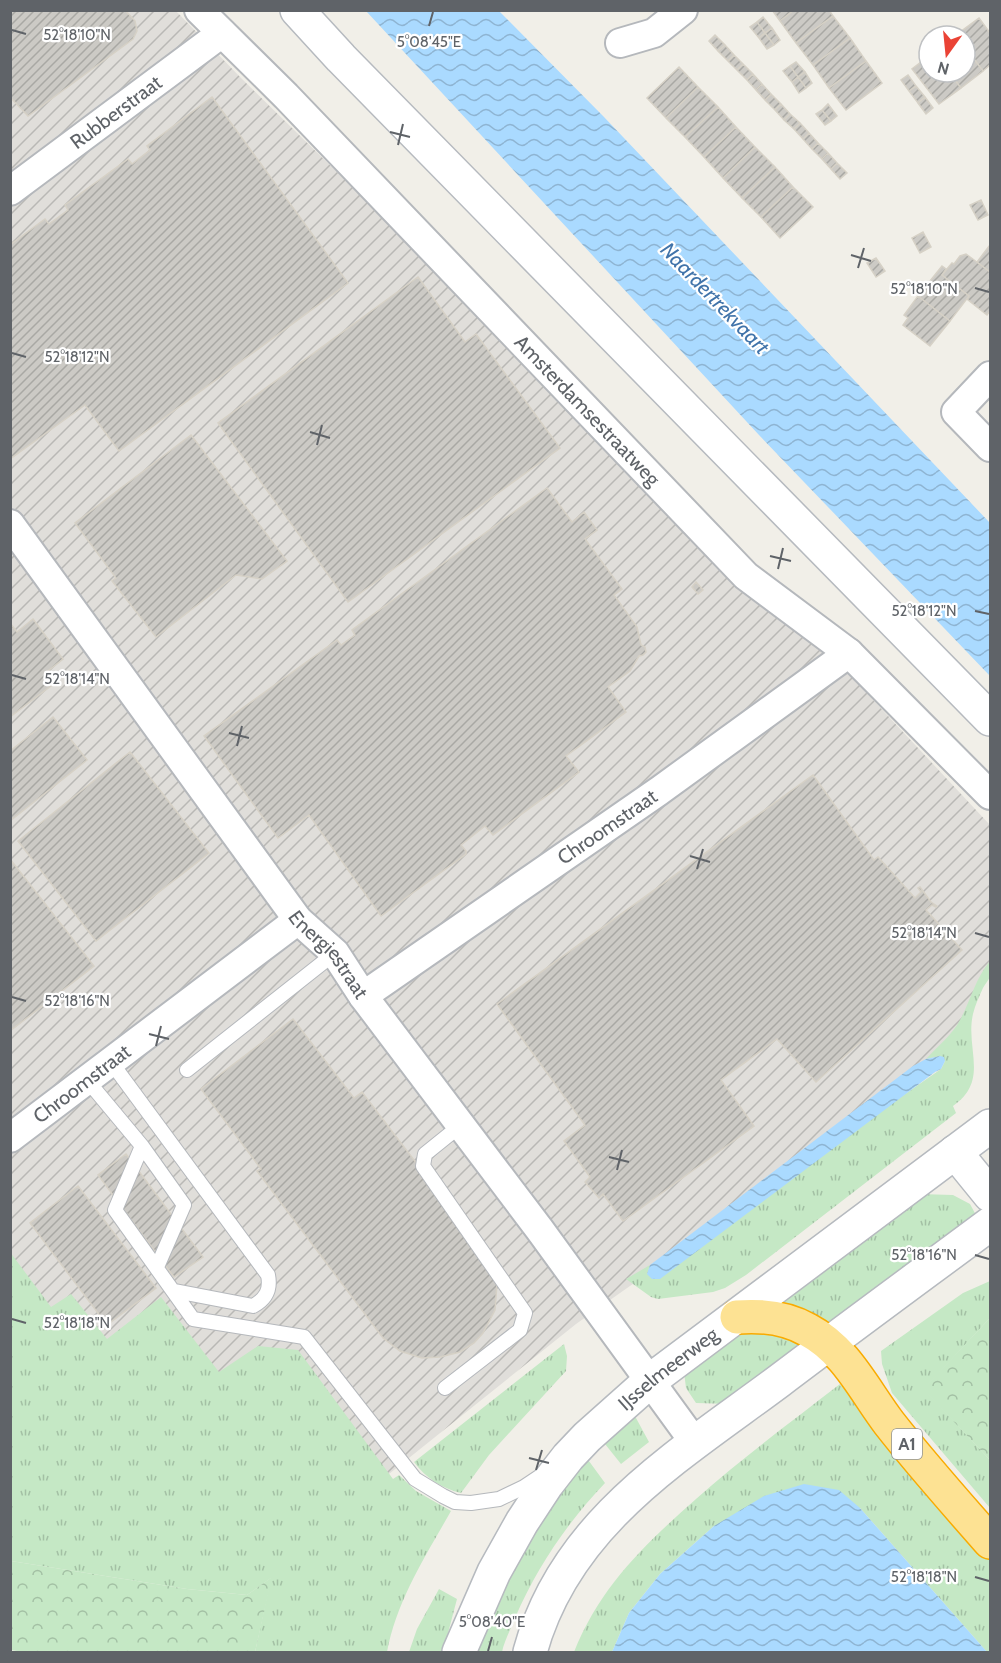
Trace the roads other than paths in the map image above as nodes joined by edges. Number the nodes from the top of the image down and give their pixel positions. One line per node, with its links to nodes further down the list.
1 (199, 10): 4 (street, Amsterdamsestraatweg)
2 (297, 10): 11 (street)
3 (683, 10): 5 (street)
4 (222, 33): 6 (street, Rubberstraat); 10 (street, Amsterdamsestraatweg)
5 (620, 43)
6 (10, 191)
7 (990, 376): 8 (street)
8 (990, 447)
9 (10, 524): 13 (street, Energiestraat)
10 (849, 652): 12 (street, Amsterdamsestraatweg); 15 (street, Chroomstraat)
11 (990, 719)
12 (990, 795)
13 (298, 920): 14 (street, Energiestraat); 16 (street, Chroomstraat)
14 (335, 953): 15 (street, Energiestraat); 17 (lane)
15 (363, 996): 19 (street, Energiestraat)
16 (111, 1062): 18 (street, Chroomstraat); 27 (lane)
17 (186, 1070)
18 (87, 1080): 21 (street, Chroomstraat); 22 (lane)
19 (461, 1125): 30 (street, Energiestraat); 31 (lane)
20 (990, 1126): 23 (street, IJsselmeerweg)
21 (10, 1138)
22 (142, 1146): 26 (lane); 26 (lane)
23 (955, 1152): 24 (street); 28 (street, IJsselmeerweg)
24 (990, 1195)
25 (990, 1224): 29 (street)
26 (157, 1268): 27 (lane)
27 (174, 1291): 33 (lane)
28 (737, 1317): 29 (highway, A1); 30 (street, IJsselmeerweg)
29 (828, 1344): 32 (street); 34 (highway, A1)
30 (651, 1380): 32 (street, Energiestraat); 33 (street, IJsselmeerweg)
31 (445, 1388)
32 (695, 1443): 36 (street)
33 (568, 1456): 35 (street, IJsselmeerweg)
34 (990, 1542)
35 (459, 1653)
36 (530, 1653)

